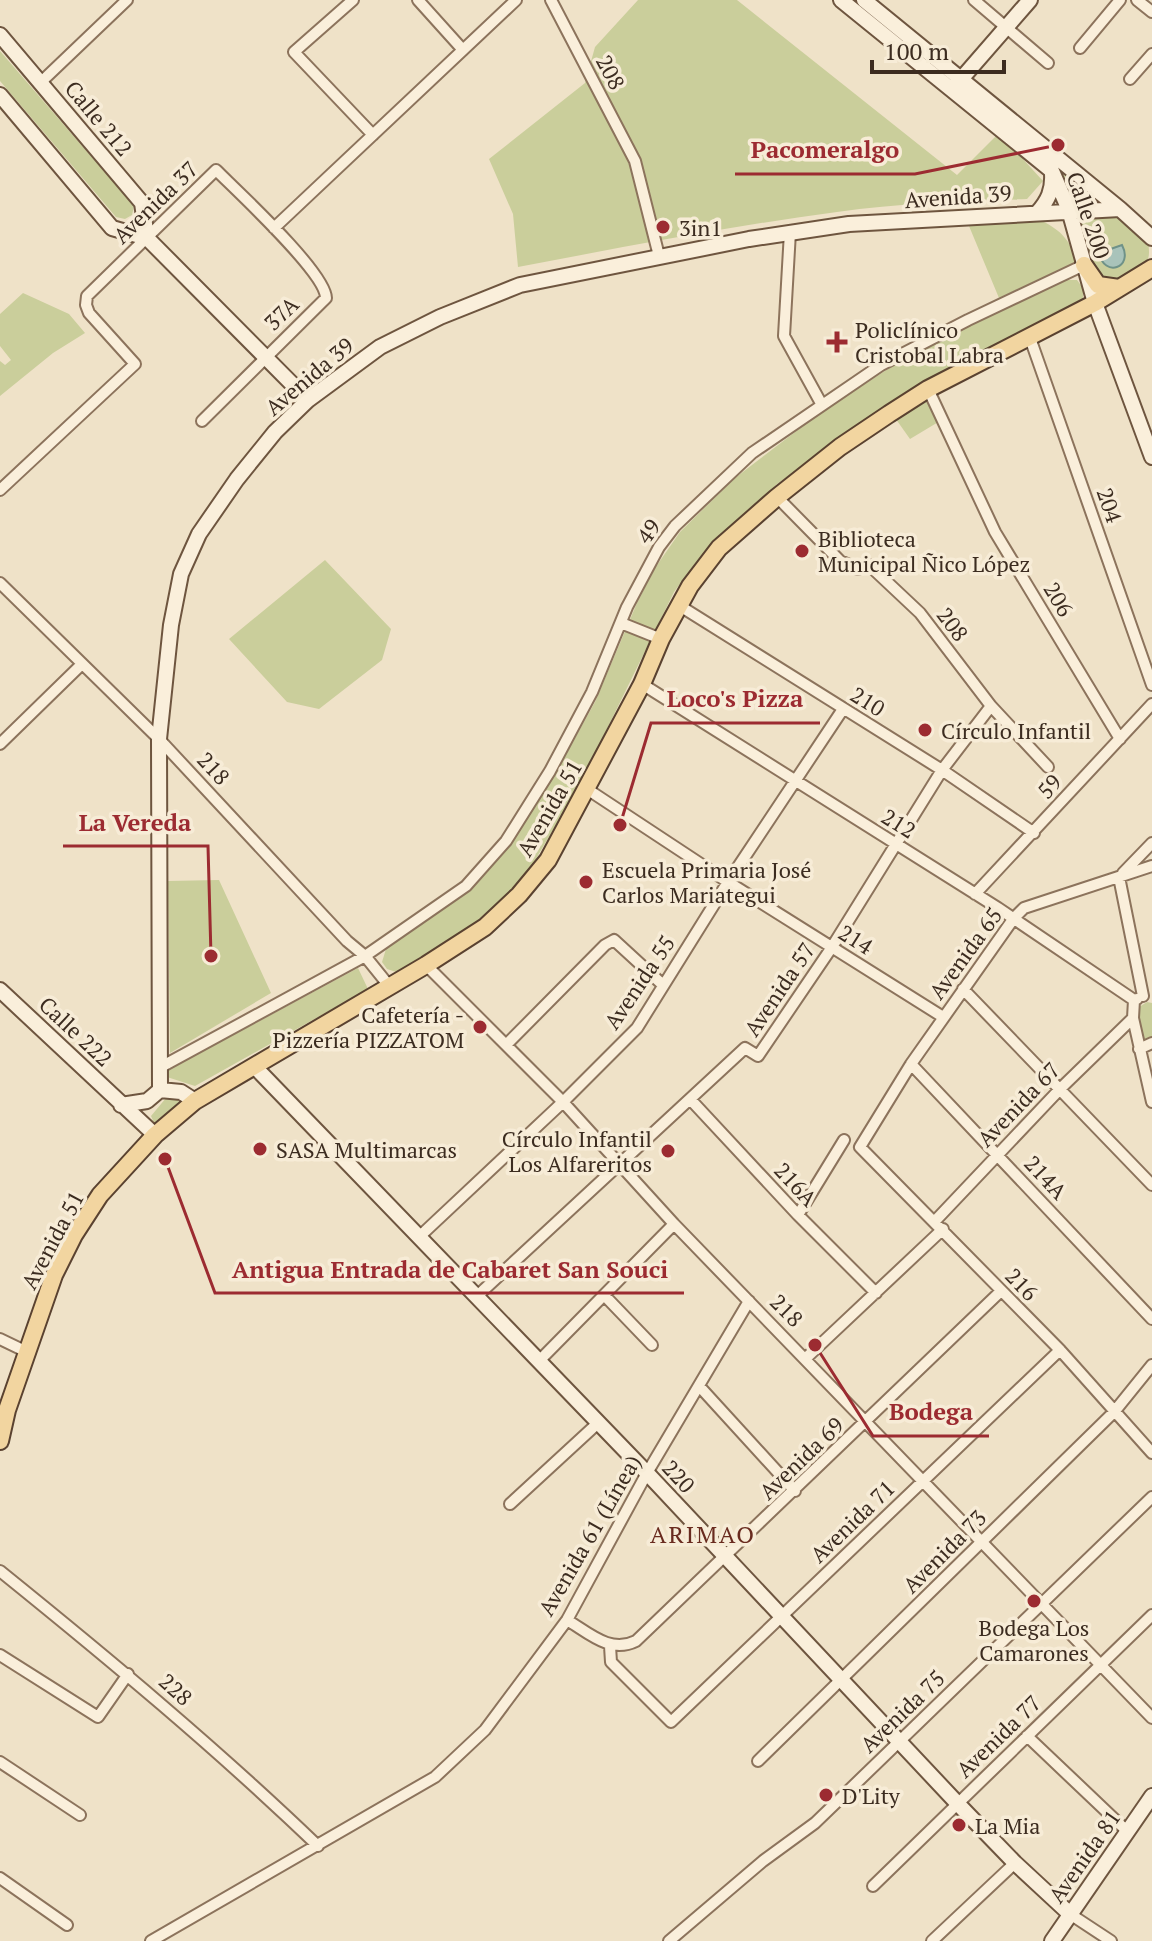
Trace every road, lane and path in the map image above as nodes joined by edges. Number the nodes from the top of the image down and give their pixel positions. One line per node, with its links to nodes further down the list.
1 (127, 0): 21 (street)
2 (353, 0): 24 (street)
3 (418, 0): 16 (street)
4 (516, 0): 16 (street)
5 (551, 0): 34 (street, 208)
6 (841, 0): 22 (street, Calle 200)
7 (864, 0): 19 (street, Calle 200)
8 (974, 0): 13 (street)
9 (1030, 0): 13 (street)
10 (1120, 0): 15 (street)
11 (1137, 0): 12 (street)
12 (1152, 12)
13 (1007, 27): 18 (street); 19 (street)
14 (0, 35): 21 (street, Calle 212)
15 (1080, 48)
16 (463, 50): 24 (street)
17 (1152, 54): 20 (street)
18 (1048, 63)
19 (961, 78): 22 (street); 26 (street, Calle 200)
20 (1130, 79)
21 (40, 83): 31 (street, Calle 212)
22 (951, 92): 25 (street, Calle 200)
23 (0, 95): 31 (street)
24 (373, 135): 29 (street)
25 (1052, 171): 27 (street, Calle 200); 28 (street)
26 (1120, 209): 27 (street, Avenida 39); 32 (street, Calle 200)
27 (1069, 210): 28 (street, Avenida 39); 33 (street, Calle 200)
28 (1037, 213): 30 (street, Avenida 39); 33 (street)
29 (274, 228): 31 (street, Avenida 37); 40 (street, 37A)
30 (790, 232): 34 (street, Avenida 39); 43 (street)
31 (147, 238): 40 (street); 46 (street, Avenida 37)
32 (1152, 238)
33 (1077, 241): 35 (street, Calle 200)
34 (659, 256): 42 (street, Avenida 39)
35 (1084, 265): 37 (main road); 38 (street, Calle 200); 43 (street, 49)
36 (1152, 268): 37 (main road, Avenida 51)
37 (1119, 288): 38 (main road, Avenida 51)
38 (1095, 303): 39 (main road, Avenida 51); 45 (street, Calle 200)
39 (1030, 338): 41 (main road, Avenida 51); 54 (street, 204)
40 (266, 355): 42 (street); 44 (street, 37A)
41 (928, 389): 47 (main road, Avenida 51); 59 (street, 206)
42 (308, 400): 58 (street, Avenida 39)
43 (822, 405): 50 (street, 49)
44 (202, 421)
45 (1152, 457)
46 (0, 490)
47 (777, 497): 49 (main road, Avenida 51); 56 (street, 208)
48 (0, 583): 52 (street, 218)
49 (680, 606): 51 (main road, Avenida 51); 57 (street, 210)
50 (621, 623): 51 (street); 74 (street, 49)
51 (661, 639): 53 (main road, Avenida 51)
52 (82, 664): 58 (street, 218); 60 (street)
53 (642, 684): 63 (street, 212); 64 (main road, Avenida 51)
54 (1152, 685)
55 (1152, 704): 59 (street, 59)
56 (991, 706): 61 (street, 208); 62 (street, Avenida 57)
57 (843, 709): 62 (street, 210); 63 (street, Avenida 55)
58 (159, 739): 74 (street, 218); 88 (street, Avenida 39)
59 (1120, 739): 65 (street, 59)
60 (0, 744)
61 (1048, 767)
62 (942, 770): 65 (street, 210); 67 (street, Avenida 57)
63 (795, 783): 67 (street, 212); 70 (street, Avenida 55)
64 (587, 789): 70 (street, 214); 75 (main road, Avenida 51)
65 (1034, 833): 71 (street, 59)
66 (1152, 843): 69 (street, Avenida 65)
67 (896, 845): 71 (street, 212); 73 (street, Avenida 57)
68 (1152, 866): 69 (street)
69 (1119, 877): 72 (street, Avenida 65); 80 (street)
70 (728, 882): 73 (street, 214); 76 (street, Avenida 55)
71 (975, 894): 72 (street, 212)
72 (1014, 918): 78 (street, Avenida 65); 80 (street, 212)
73 (832, 947): 81 (street, 214); 91 (street, Avenida 57)
74 (365, 956): 77 (street, 218); 88 (street, 49)
75 (426, 965): 77 (main road, Avenida 51); 84 (street, 218)
76 (663, 985): 84 (street); 94 (street, Avenida 55)
77 (390, 987): 87 (main road, Avenida 51)
78 (963, 989): 81 (street, Avenida 65); 89 (street)
79 (0, 990): 96 (street, Calle 222)
80 (1143, 998): 82 (street)
81 (943, 1017): 86 (street, Avenida 65)
82 (1133, 1018): 85 (street); 89 (street, Avenida 67)
83 (1152, 1043): 85 (street)
84 (506, 1045): 94 (street, 218)
85 (1139, 1049): 95 (street)
86 (911, 1064): 99 (street, Avenida 65); 100 (street, 214A)
87 (255, 1067): 93 (main road, Avenida 51); 107 (street, 220)
88 (159, 1068): 90 (street, Avenida 39)
89 (1061, 1088): 100 (street, Avenida 67); 102 (street)
90 (160, 1090): 92 (street); 93 (street)
91 (690, 1099): 101 (street, Avenida 57); 103 (street, 216A)
92 (147, 1101): 96 (street); 97 (street)
93 (195, 1101): 97 (main road, Avenida 51)
94 (563, 1102): 101 (street, 218); 107 (street, Avenida 55)
95 (1152, 1102)
96 (121, 1105): 97 (street, Calle 222)
97 (149, 1130): 117 (main road, Avenida 51)
98 (844, 1140): 103 (street)
99 (860, 1147): 104 (street, 216)
100 (998, 1155): 104 (street, Avenida 67); 113 (street, 214A)
101 (620, 1165): 105 (street, 218); 111 (street, Avenida 57)
102 (1152, 1185)
103 (798, 1215): 109 (street, 216A)
104 (935, 1221): 106 (street, 216)
105 (674, 1224): 110 (street); 112 (street, 218)
106 (943, 1229): 108 (street, 216); 109 (street)
107 (419, 1237): 111 (street, 220)
108 (1001, 1291): 116 (street, 216); 123 (street, Avenida 69)
109 (876, 1293): 118 (street)
110 (604, 1295): 115 (street); 119 (street)
111 (476, 1297): 119 (street, 220)
112 (749, 1301): 118 (street, 218); 121 (street, Avenida 61 (Línea))
113 (1152, 1319)
114 (0, 1339): 117 (street)
115 (652, 1345)
116 (1060, 1350): 122 (street, 216); 128 (street, Avenida 71)
117 (27, 1352): 125 (main road, Avenida 51)
118 (806, 1358): 123 (street, 218)
119 (539, 1361): 124 (street, 220)
120 (1152, 1365): 122 (street, Avenida 73)
121 (700, 1387): 127 (street, Avenida 61 (Línea)); 129 (street)
122 (1114, 1412): 126 (street, 216); 132 (street, Avenida 73)
123 (867, 1422): 128 (street, 218); 129 (street, Avenida 69)
124 (598, 1423): 127 (street, 220); 131 (street)
125 (0, 1441)
126 (1152, 1453)
127 (647, 1473): 133 (street, 220); 138 (street, Avenida 61 (Línea))
128 (924, 1480): 132 (street, 218); 137 (street, Avenida 71)
129 (795, 1491): 133 (street, Avenida 69)
130 (1152, 1497): 135 (street, Avenida 75)
131 (510, 1504)
132 (983, 1541): 135 (street, 218); 143 (street, Avenida 73)
133 (725, 1558): 137 (street, 220); 139 (street, Avenida 69)
134 (0, 1571): 142 (street, 228)
135 (1042, 1603): 141 (street, 218); 146 (street, Avenida 75)
136 (1152, 1615): 141 (street, Avenida 77)
137 (781, 1617): 139 (street, Avenida 71); 143 (street, 220)
138 (567, 1620): 139 (street); 153 (street, Avenida 61 (Línea))
139 (610, 1646)
140 (0, 1655): 142 (street)
141 (1102, 1664): 144 (street, 218); 145 (street, Avenida 77)
142 (128, 1674): 153 (street, 228)
143 (841, 1681): 146 (street, 220); 147 (street, Avenida 73)
144 (1152, 1718)
145 (1027, 1736): 150 (street, Avenida 77); 152 (street)
146 (900, 1740): 150 (street, 220); 160 (street, Avenida 75)
147 (758, 1761)
148 (0, 1762): 151 (street)
149 (1152, 1796): 152 (street, Avenida 81)
150 (958, 1804): 154 (street, 220); 156 (street, Avenida 77)
151 (80, 1815)
152 (1128, 1832): 157 (street, Avenida 81)
153 (318, 1846): 159 (street, Avenida 61 (Línea))
154 (1015, 1863): 157 (street, 220); 161 (street)
155 (0, 1878): 158 (street)
156 (873, 1886)
157 (1070, 1914): 162 (street, Avenida 81); 163 (street)
158 (67, 1925)
159 (151, 1941)
160 (669, 1941)
161 (932, 1941)
162 (1052, 1941)
163 (1111, 1941)

